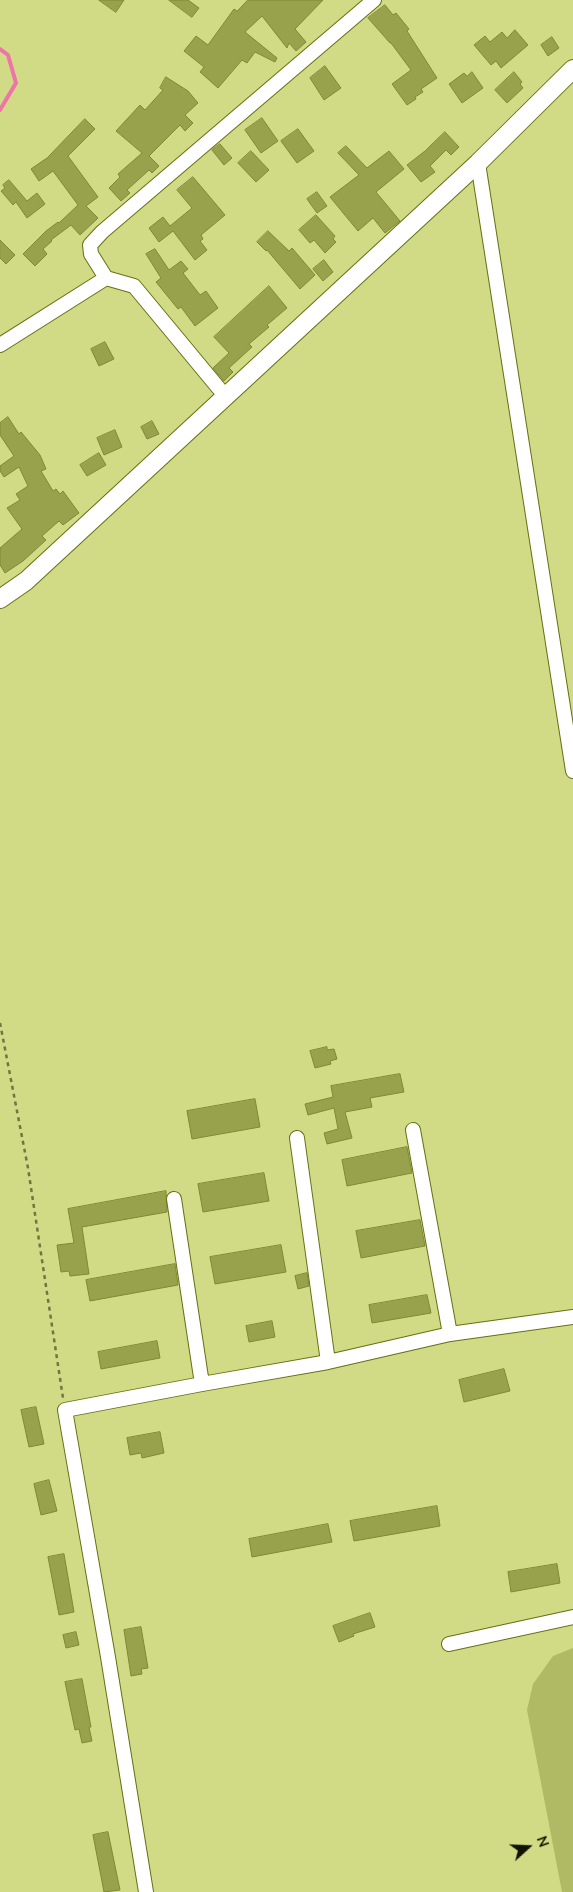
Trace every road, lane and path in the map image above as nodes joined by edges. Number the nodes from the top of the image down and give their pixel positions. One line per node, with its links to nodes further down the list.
1 (374, 0): 4 (street)
2 (573, 69): 3 (main road)
3 (478, 163): 6 (main road); 8 (street)
4 (106, 278): 5 (street); 6 (street)
5 (0, 345)
6 (226, 397): 7 (main road)
7 (0, 599)
8 (573, 771)
9 (0, 1023): 17 (path)
10 (413, 1130): 14 (street)
11 (297, 1138): 15 (street)
12 (174, 1199): 16 (street)
13 (573, 1318): 14 (street)
14 (450, 1334): 15 (street)
15 (328, 1362): 16 (street)
16 (202, 1384): 17 (street)
17 (65, 1410): 20 (street)
18 (573, 1616): 19 (street)
19 (449, 1644)
20 (146, 1892)

